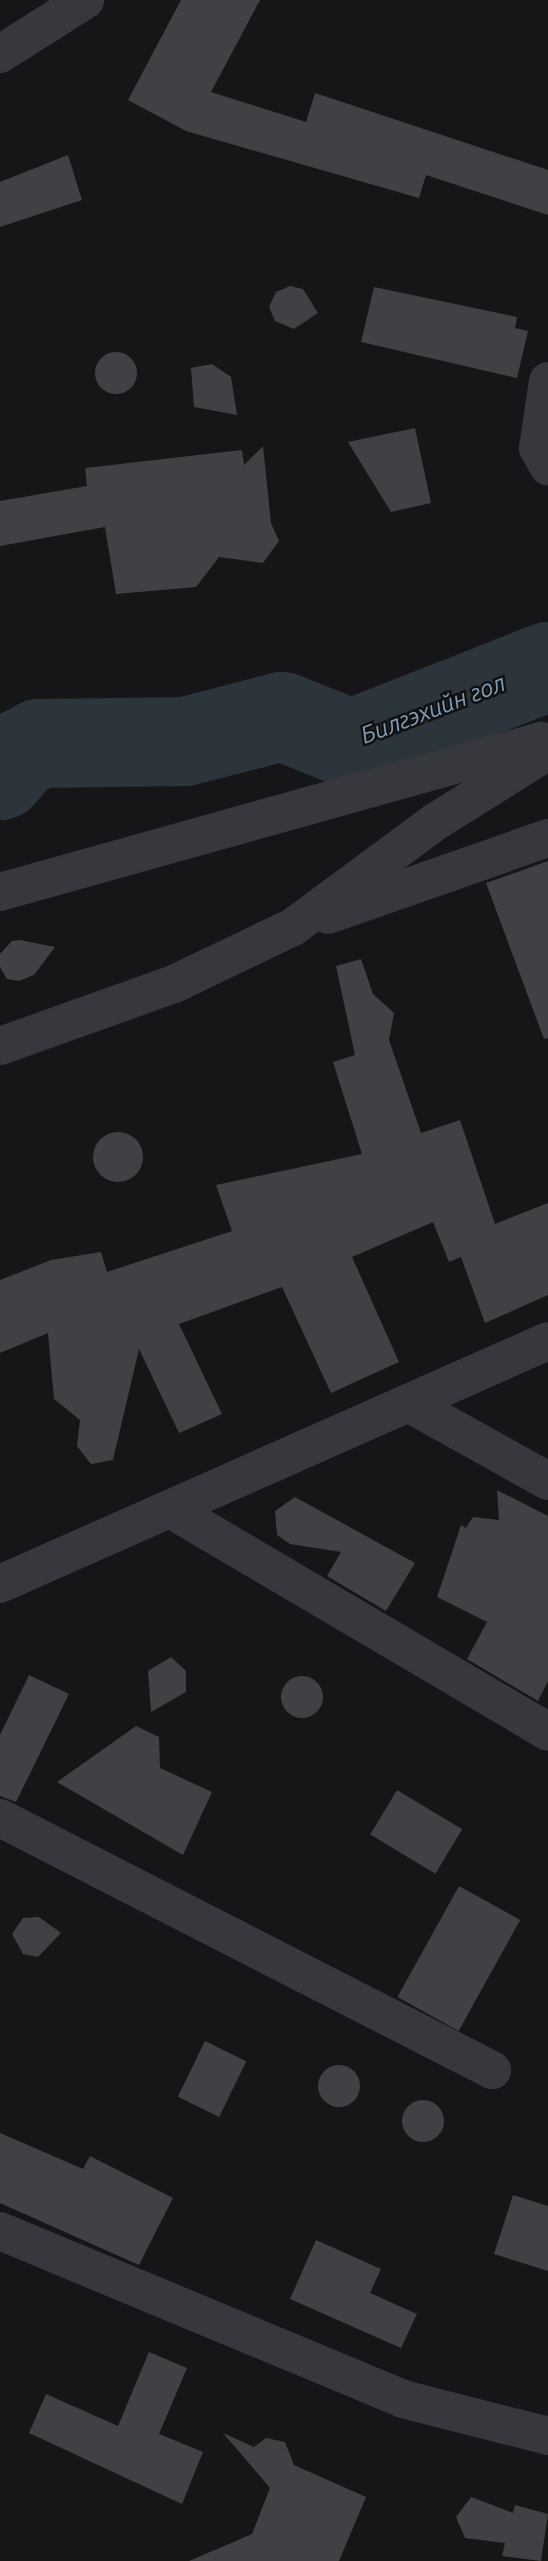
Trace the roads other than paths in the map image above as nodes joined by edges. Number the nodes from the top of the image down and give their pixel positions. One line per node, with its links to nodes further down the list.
1 (85, 0): 2 (street)
2 (0, 54)
3 (548, 381): 4 (street)
4 (548, 466)
5 (548, 739): 8 (street)
6 (548, 751): 9 (street)
7 (548, 838): 9 (street)
8 (0, 892)
9 (293, 928): 10 (street)
10 (0, 1046)
11 (548, 1341): 12 (street)
12 (408, 1403): 13 (street); 14 (street)
13 (548, 1481)
14 (170, 1509): 15 (street); 16 (street)
15 (0, 1584)
16 (548, 1732)
17 (0, 1818): 18 (street)
18 (492, 2070)
19 (0, 2231): 20 (street)
20 (548, 2436)

